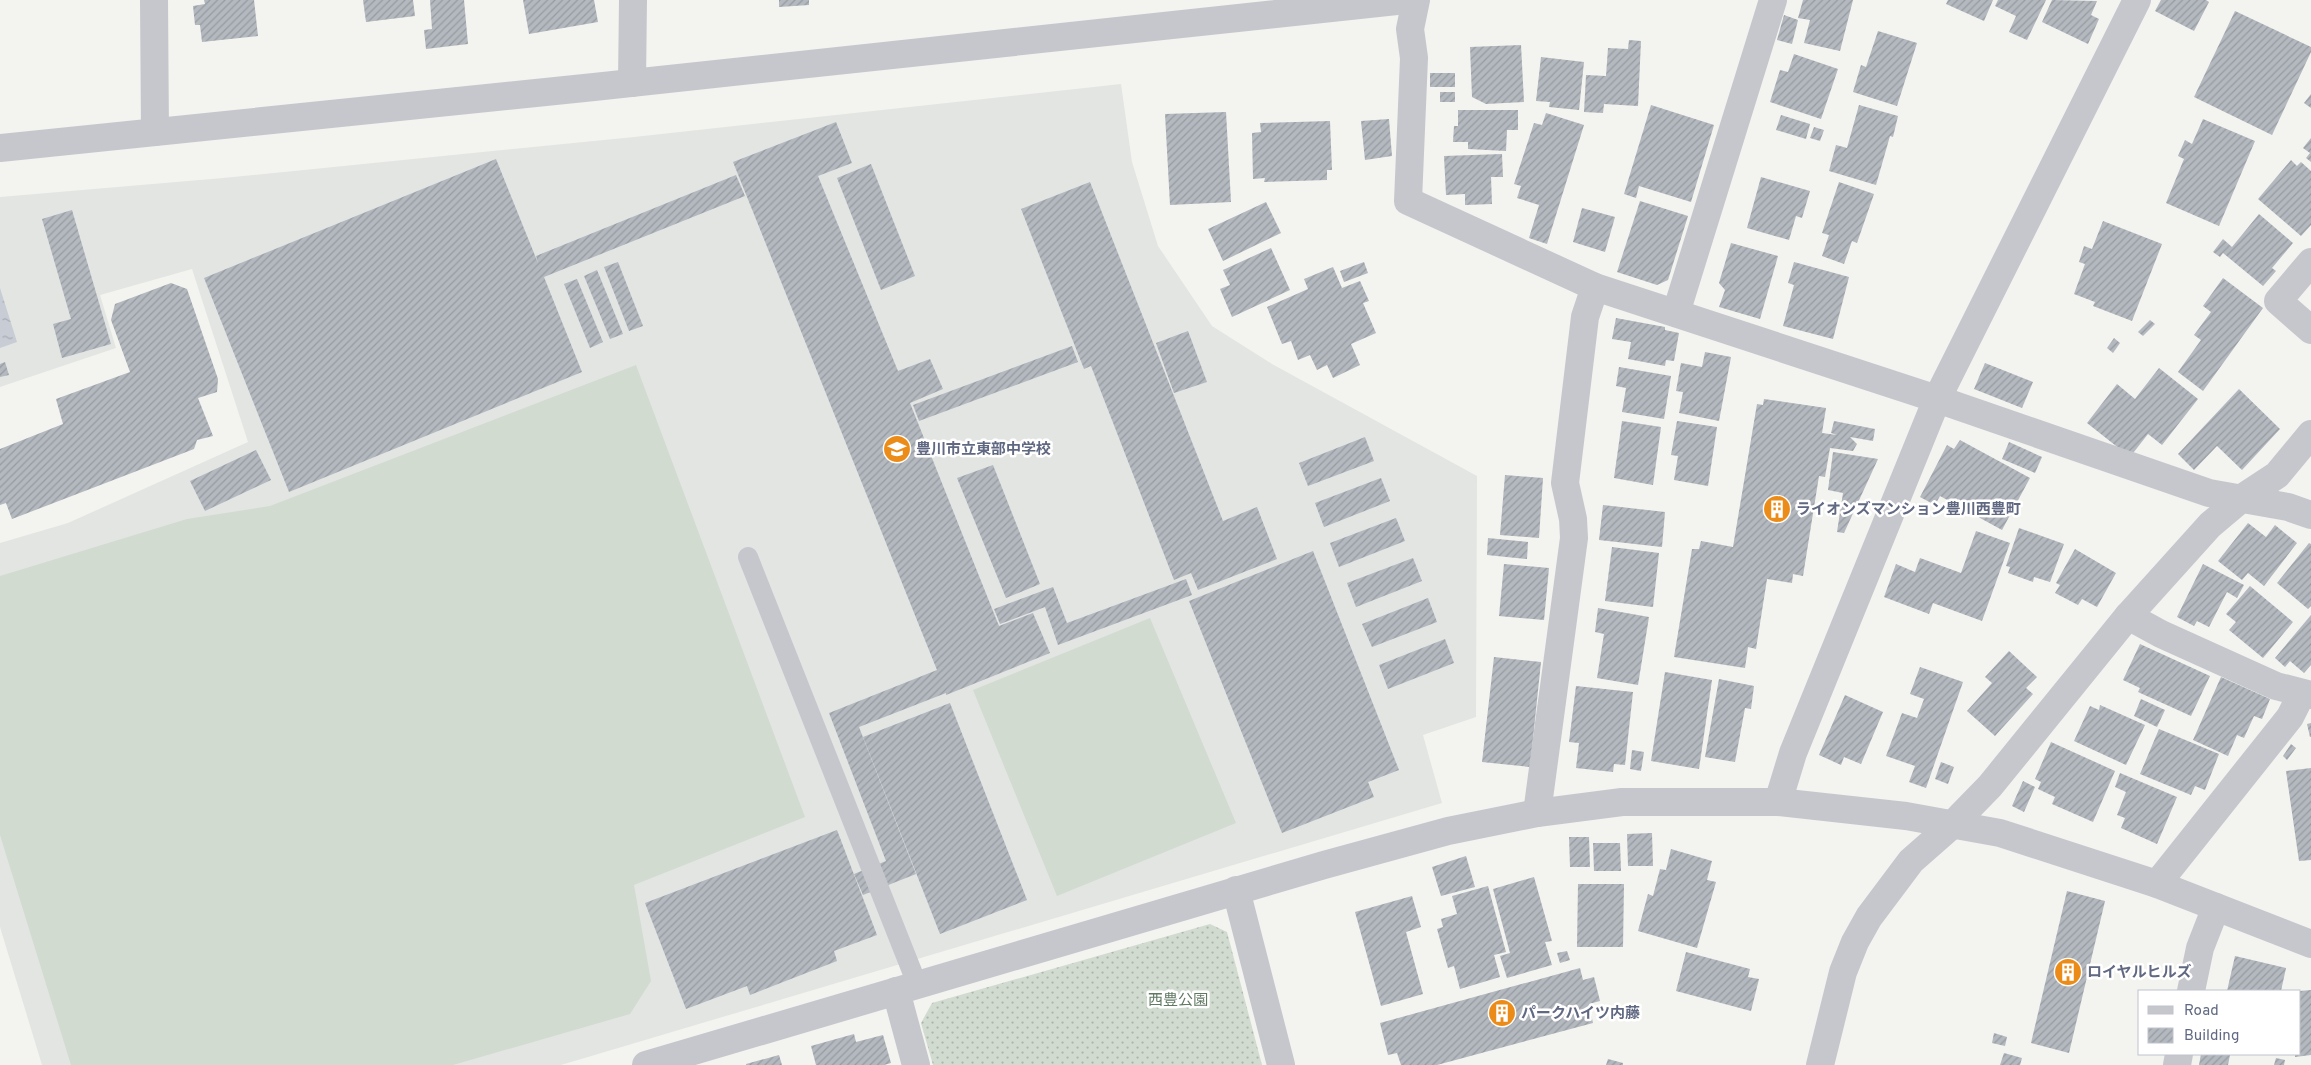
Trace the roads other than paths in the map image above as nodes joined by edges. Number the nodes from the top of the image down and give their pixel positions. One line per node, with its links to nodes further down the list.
1 (154, 0): 8 (street)
2 (633, 0): 7 (street)
3 (1406, 0): 7 (street)
4 (1416, 0): 11 (street)
5 (1773, 0): 12 (street)
6 (2137, 0): 14 (street)
7 (632, 83): 8 (street)
8 (155, 132): 9 (street)
9 (0, 148)
10 (2311, 262): 13 (street)
11 (1595, 287): 12 (street); 22 (street)
12 (1676, 312): 14 (street)
13 (2311, 330)
14 (1937, 400): 16 (street); 21 (street)
15 (2311, 434): 16 (street)
16 (2242, 498): 17 (street); 19 (street)
17 (2311, 515)
18 (748, 557): 28 (lane)
19 (2128, 616): 20 (street); 23 (street)
20 (2306, 694): 24 (street)
21 (1778, 802): 22 (street); 23 (street)
22 (1537, 814): 25 (street)
23 (1952, 824): 24 (street); 33 (street)
24 (2158, 884): 26 (street)
25 (1236, 890): 28 (street); 32 (street)
26 (2216, 907): 27 (street); 29 (street)
27 (2311, 944)
28 (906, 987): 30 (street); 31 (street)
29 (2191, 990)
30 (646, 1065)
31 (916, 1065)
32 (1281, 1065)
33 (1820, 1065)

